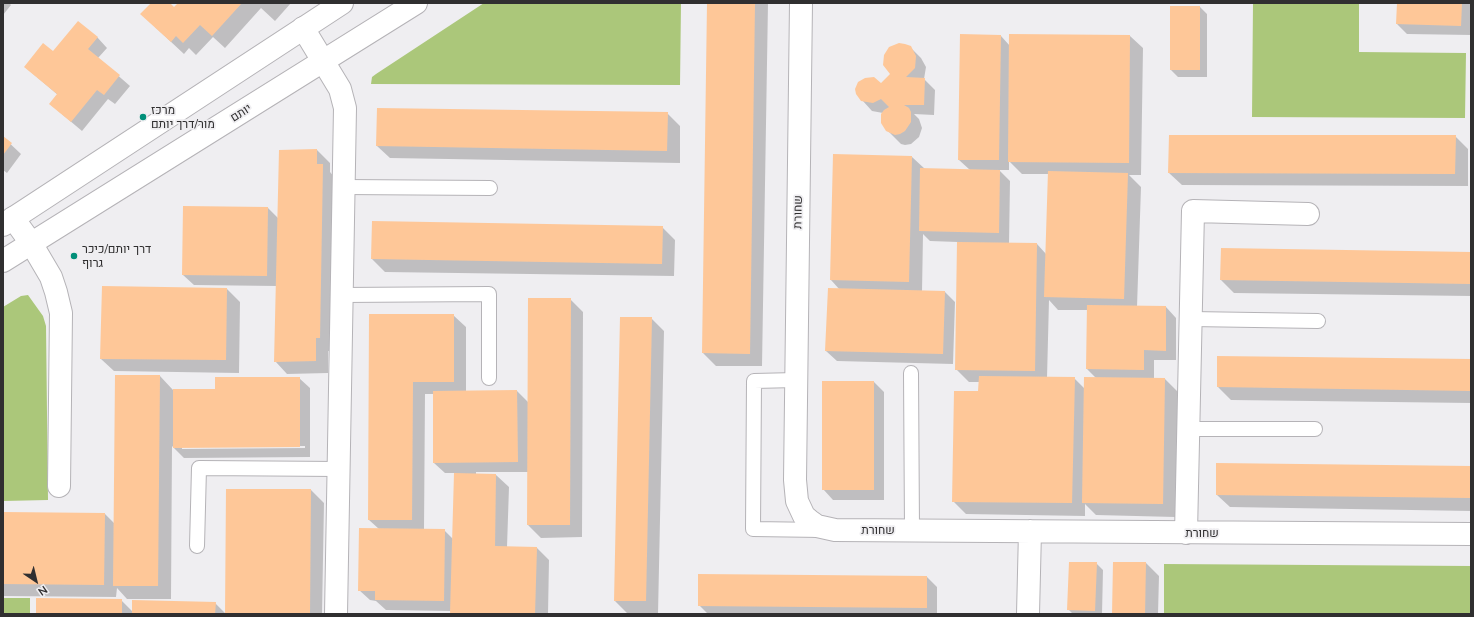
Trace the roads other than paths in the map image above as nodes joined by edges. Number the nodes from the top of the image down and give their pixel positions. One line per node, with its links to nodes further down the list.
1 (342, 3): 4 (street)
2 (416, 3): 5 (street, יותם)
3 (802, 3): 17 (street, שחורת)
4 (303, 28): 5 (street); 9 (street)
5 (324, 62): 6 (street); 10 (street, יותם)
6 (344, 187): 7 (lane); 12 (street)
7 (490, 188)
8 (1308, 214): 13 (street)
9 (8, 222): 10 (street)
10 (31, 243): 11 (street, יותם); 21 (street)
11 (3, 260)
12 (342, 295): 16 (lane); 20 (street)
13 (1191, 319): 14 (lane); 18 (street)
14 (1318, 321)
15 (911, 373): 23 (lane)
16 (489, 378)
17 (796, 380): 22 (street, שחורת); 22 (lane)
18 (1189, 429): 19 (lane); 25 (street)
19 (1316, 429)
20 (339, 469): 27 (lane); 28 (street)
21 (59, 486)
22 (835, 530): 23 (street, שחורת)
23 (912, 530): 24 (street, שחורת)
24 (1030, 531): 25 (street, שחורת); 29 (street)
25 (1186, 532): 26 (street, שחורת)
26 (1471, 534)
27 (197, 546)
28 (336, 614)
29 (1028, 614)

